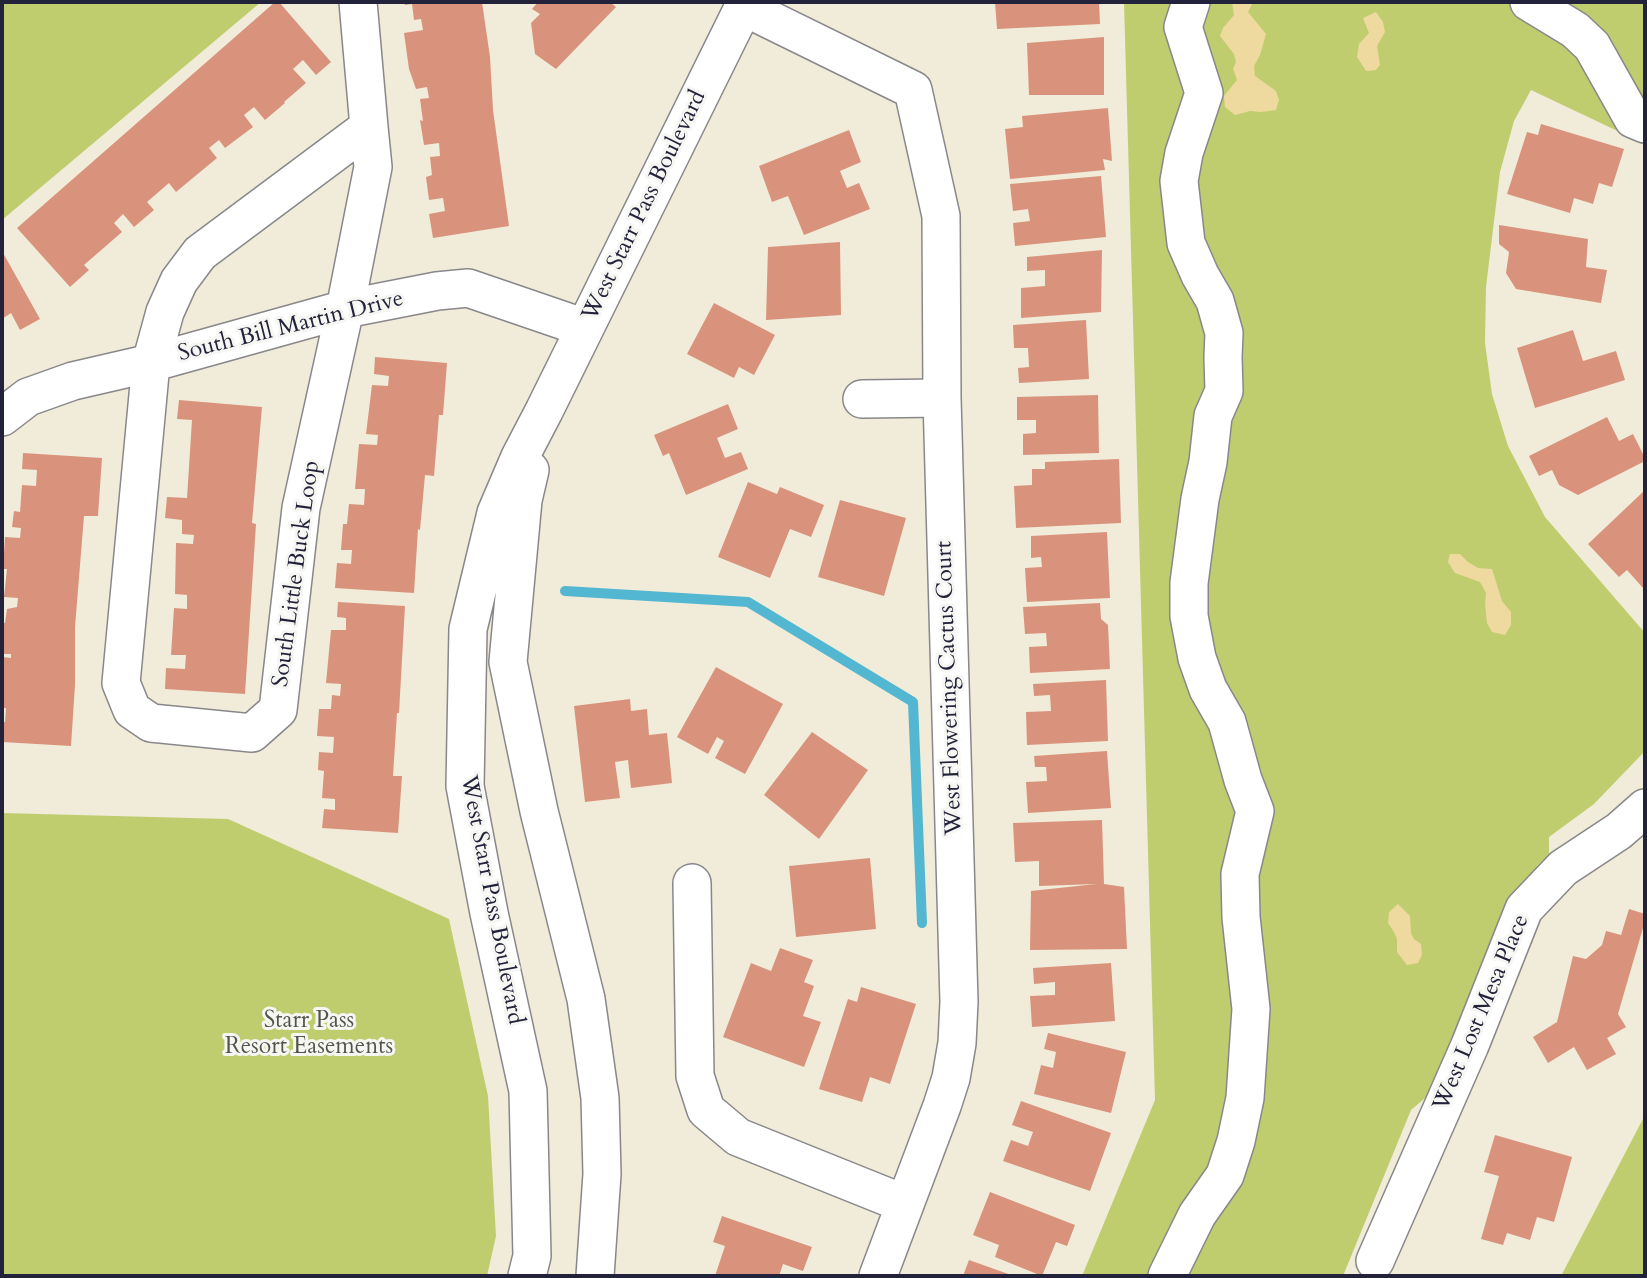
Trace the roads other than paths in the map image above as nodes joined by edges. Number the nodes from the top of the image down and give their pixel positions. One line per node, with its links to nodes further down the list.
1 (358, 2): 6 (street, South Little Buck Loop)
2 (1191, 2): 21 (street)
3 (1529, 2): 5 (street)
4 (745, 4): 8 (street, West Starr Pass Boulevard); 10 (street, West Flowering Cactus Court)
5 (1645, 124)
6 (369, 127): 7 (street, South Little Buck Loop); 9 (street, South Little Buck Loop)
7 (345, 309): 8 (street, South Bill Martin Drive); 9 (street, South Bill Martin Drive); 9 (street, South Little Buck Loop)
8 (585, 328): 12 (street, West Starr Pass Boulevard)
9 (151, 363): 13 (street, South Bill Martin Drive)
10 (942, 398): 11 (street); 16 (street, West Flowering Cactus Court)
11 (862, 399)
12 (544, 411): 18 (street, West Starr Pass Boulevard); 19 (street, West Starr Pass Boulevard)
13 (2, 417)
14 (1645, 808): 17 (street, West Lost Mesa Place)
15 (692, 883): 16 (street)
16 (905, 1205): 20 (street, West Flowering Cactus Court)
17 (1374, 1261)
18 (527, 1276)
19 (595, 1276)
20 (878, 1276)
21 (1167, 1276)

